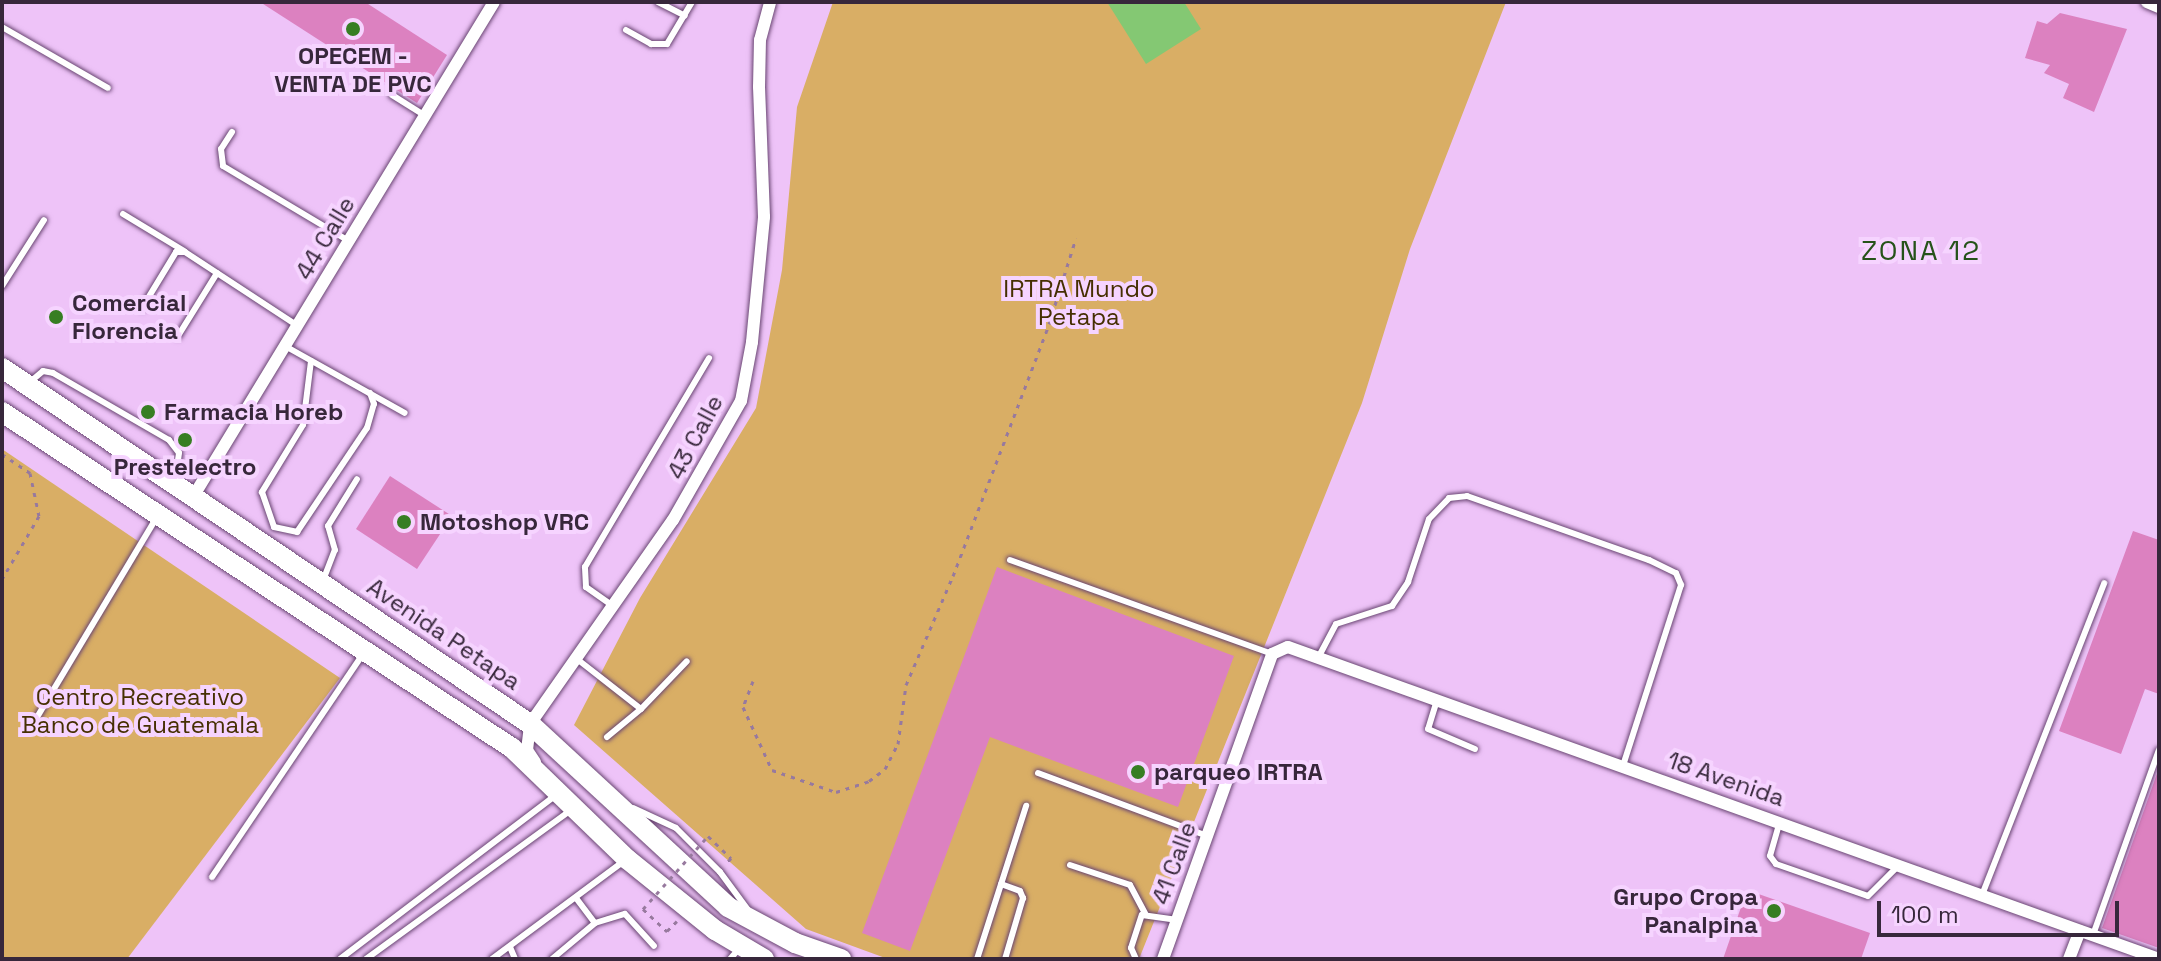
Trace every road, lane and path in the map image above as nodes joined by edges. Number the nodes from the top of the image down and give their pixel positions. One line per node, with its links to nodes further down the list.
1 (494, 2): 10 (street, 44 Calle)
2 (658, 2): 5 (lane)
3 (692, 2): 5 (lane)
4 (770, 2): 38 (street, 43 Calle)
5 (685, 16): 7 (lane)
6 (2, 27): 8 (lane)
7 (626, 30)
8 (108, 88)
9 (392, 95): 10 (lane)
10 (424, 115): 15 (street, 44 Calle)
11 (232, 132): 15 (lane)
12 (123, 214): 16 (lane)
13 (44, 220): 18 (lane)
14 (1076, 238): 44 (path)
15 (349, 241): 20 (street, 44 Calle)
16 (185, 252): 17 (lane); 19 (lane)
17 (217, 273): 20 (lane); 21 (lane)
18 (2, 286)
19 (142, 308)
20 (298, 326): 22 (street, 44 Calle)
21 (178, 336)
22 (285, 346): 24 (lane); 32 (street, 44 Calle)
23 (709, 358): 38 (lane)
24 (311, 361): 27 (lane); 27 (lane)
25 (2, 368): 26 (main road, Avenida Petapa)
26 (28, 384): 32 (main road, Avenida Petapa); 32 (lane)
27 (370, 393): 29 (lane)
28 (2, 412): 33 (main road)
29 (405, 413)
30 (2, 454): 35 (path)
31 (357, 479): 36 (lane)
32 (182, 489): 33 (main road); 36 (main road, Avenida Petapa)
33 (158, 514): 39 (main road); 47 (lane)
34 (1010, 560): 40 (lane)
35 (2, 579)
36 (321, 582): 48 (main road, Avenida Petapa)
37 (2104, 583): 65 (lane)
38 (613, 606): 42 (street, 43 Calle)
39 (367, 648): 54 (main road); 63 (lane)
40 (1275, 651): 41 (street, 18 Avenida); 58 (street, 41 Calle)
41 (1318, 658): 45 (street, 18 Avenida); 52 (lane)
42 (577, 659): 46 (lane); 48 (street, 43 Calle)
43 (687, 661): 46 (lane)
44 (753, 681)
45 (1437, 700): 50 (lane); 52 (street, 18 Avenida)
46 (641, 709): 49 (lane)
47 (33, 724)
48 (530, 724): 54 (street); 82 (main road, Avenida Petapa)
49 (607, 737)
50 (1475, 749)
51 (2159, 750): 71 (lane)
52 (1623, 766): 57 (street, 18 Avenida)
53 (1038, 773): 58 (lane)
54 (556, 791): 56 (main road); 76 (lane)
55 (1026, 806): 64 (lane)
56 (573, 809): 60 (main road); 77 (lane)
57 (1780, 821): 62 (street, 18 Avenida); 62 (lane)
58 (1207, 836): 68 (street, 41 Calle)
59 (731, 858): 70 (path, bridge)
60 (627, 859): 66 (lane); 74 (main road)
61 (1070, 865): 67 (lane)
62 (1898, 865): 65 (street, 18 Avenida)
63 (212, 877)
64 (1001, 884): 83 (lane); 84 (lane)
65 (1982, 895): 71 (street, 18 Avenida)
66 (576, 898): 69 (lane); 73 (lane)
67 (1145, 913): 68 (lane); 75 (lane)
68 (1176, 920): 86 (street, 41 Calle)
69 (595, 923): 72 (lane); 80 (lane)
70 (667, 931)
71 (2086, 933): 87 (street); 88 (street, 18 Avenida)
72 (654, 946)
73 (510, 947): 78 (lane); 79 (lane)
74 (736, 953): 81 (main road)
75 (1130, 956): 85 (lane)
76 (340, 959)
77 (366, 959)
78 (492, 959)
79 (515, 959)
80 (552, 959)
81 (764, 959)
82 (841, 959)
83 (977, 959)
84 (1005, 959)
85 (1136, 959)
86 (1163, 959)
87 (2070, 959)
88 (2159, 959)

